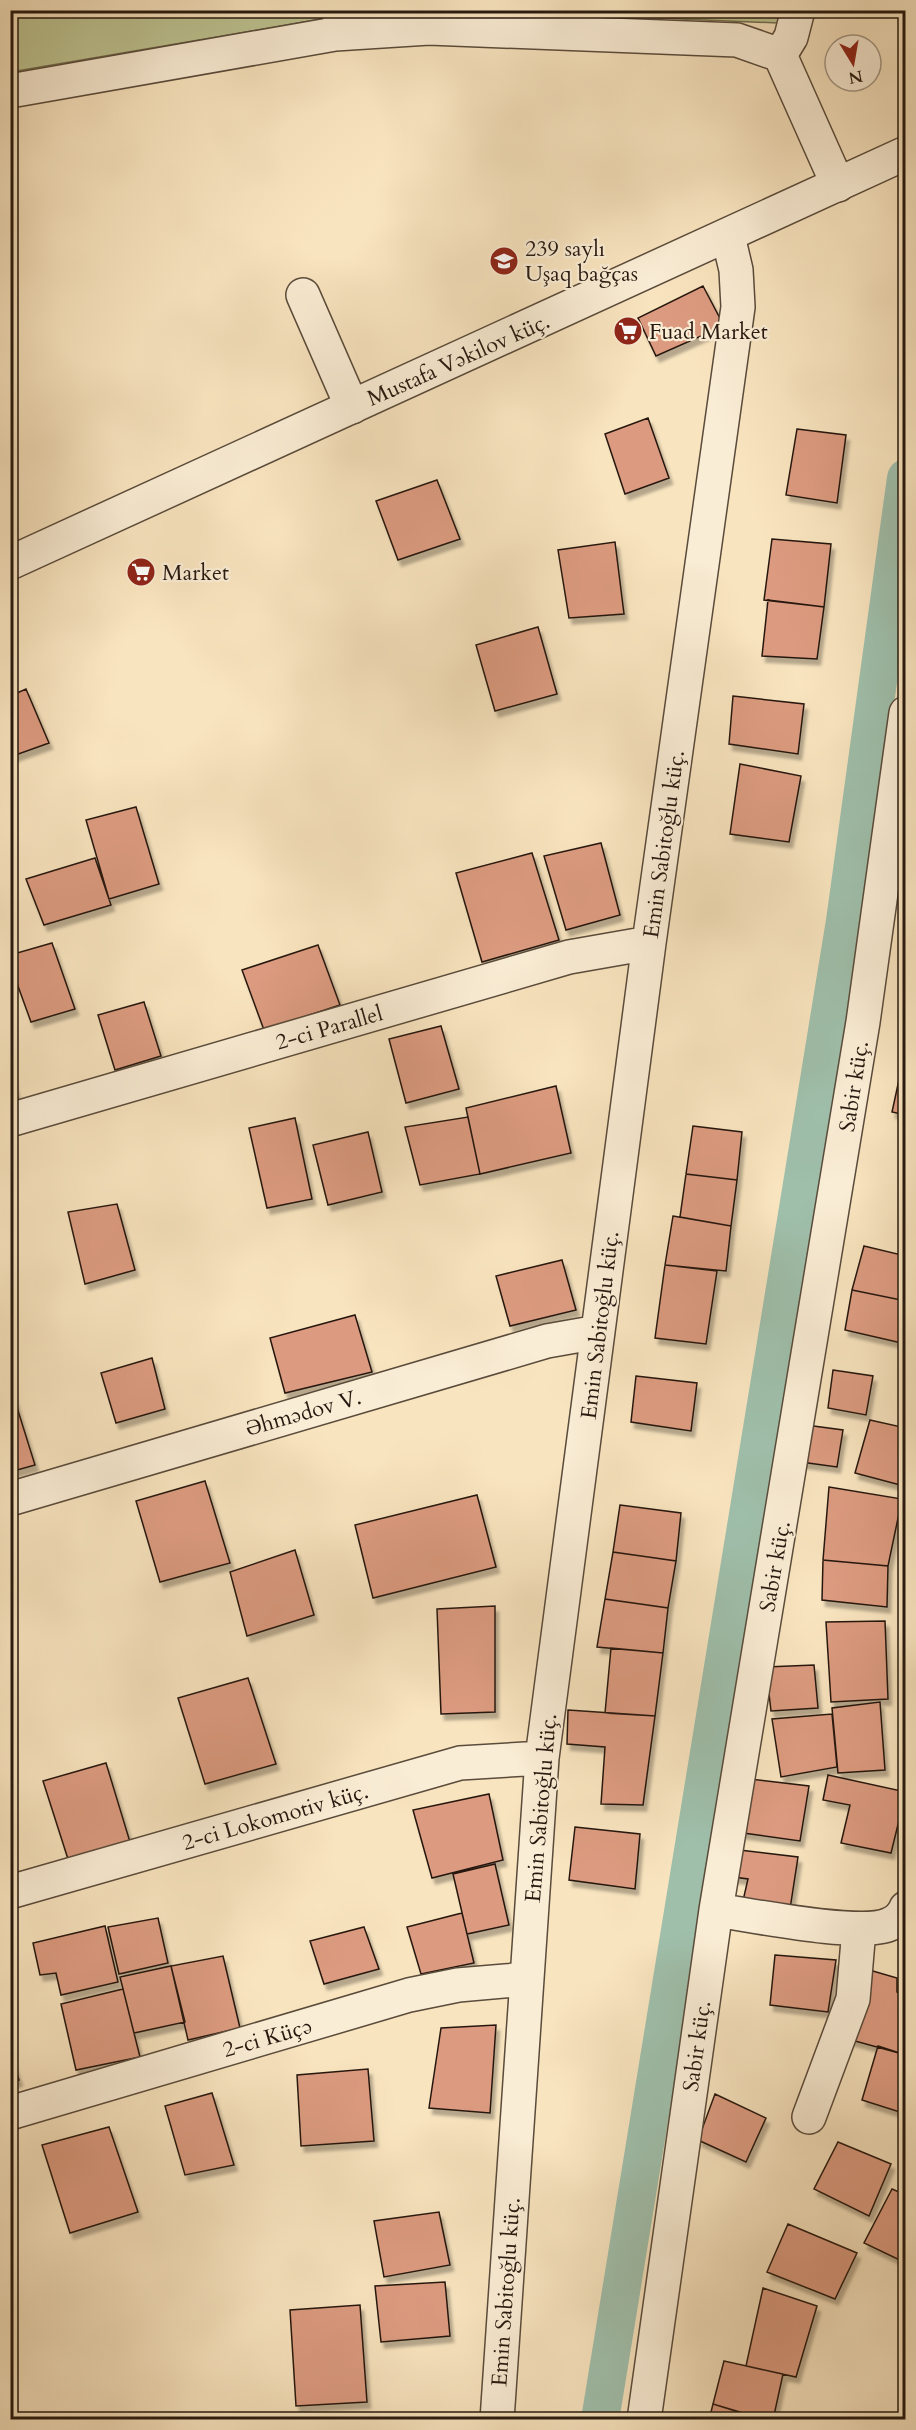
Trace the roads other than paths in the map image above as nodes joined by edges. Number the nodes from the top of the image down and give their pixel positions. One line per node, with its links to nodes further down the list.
1 (798, 10): 3 (street)
2 (333, 22): 3 (street); 4 (street)
3 (780, 55): 6 (street)
4 (10, 92)
5 (906, 153): 6 (street, Mustafa Vəkilov küç.)
6 (838, 185): 7 (street, Mustafa Vəkilov küç.)
7 (728, 236): 9 (street, Mustafa Vəkilov küç.); 12 (street, Emin Sabitoğlu küç.)
8 (303, 295): 9 (street)
9 (352, 407): 10 (street, Mustafa Vəkilov küç.)
10 (10, 563)
11 (906, 713): 19 (street, Sabir küç.)
12 (649, 943): 13 (street, 2-ci Parallel); 14 (street, Emin Sabitoğlu küç.)
13 (10, 1120)
14 (598, 1332): 15 (street, Əhmədov V.); 16 (street, Emin Sabitoğlu küç.)
15 (10, 1499)
16 (542, 1758): 17 (street, 2-ci Lokomotiv küç.); 21 (street, Emin Sabitoğlu küç.)
17 (10, 1892)
18 (906, 1908): 20 (street)
19 (716, 1910): 20 (street); 25 (street, Sabir küç.)
20 (859, 1929): 23 (street)
21 (527, 1979): 22 (street, 2-ci Küçə); 24 (street, Emin Sabitoğlu küç.)
22 (10, 2113)
23 (809, 2117)
24 (491, 2419)
25 (644, 2420)

